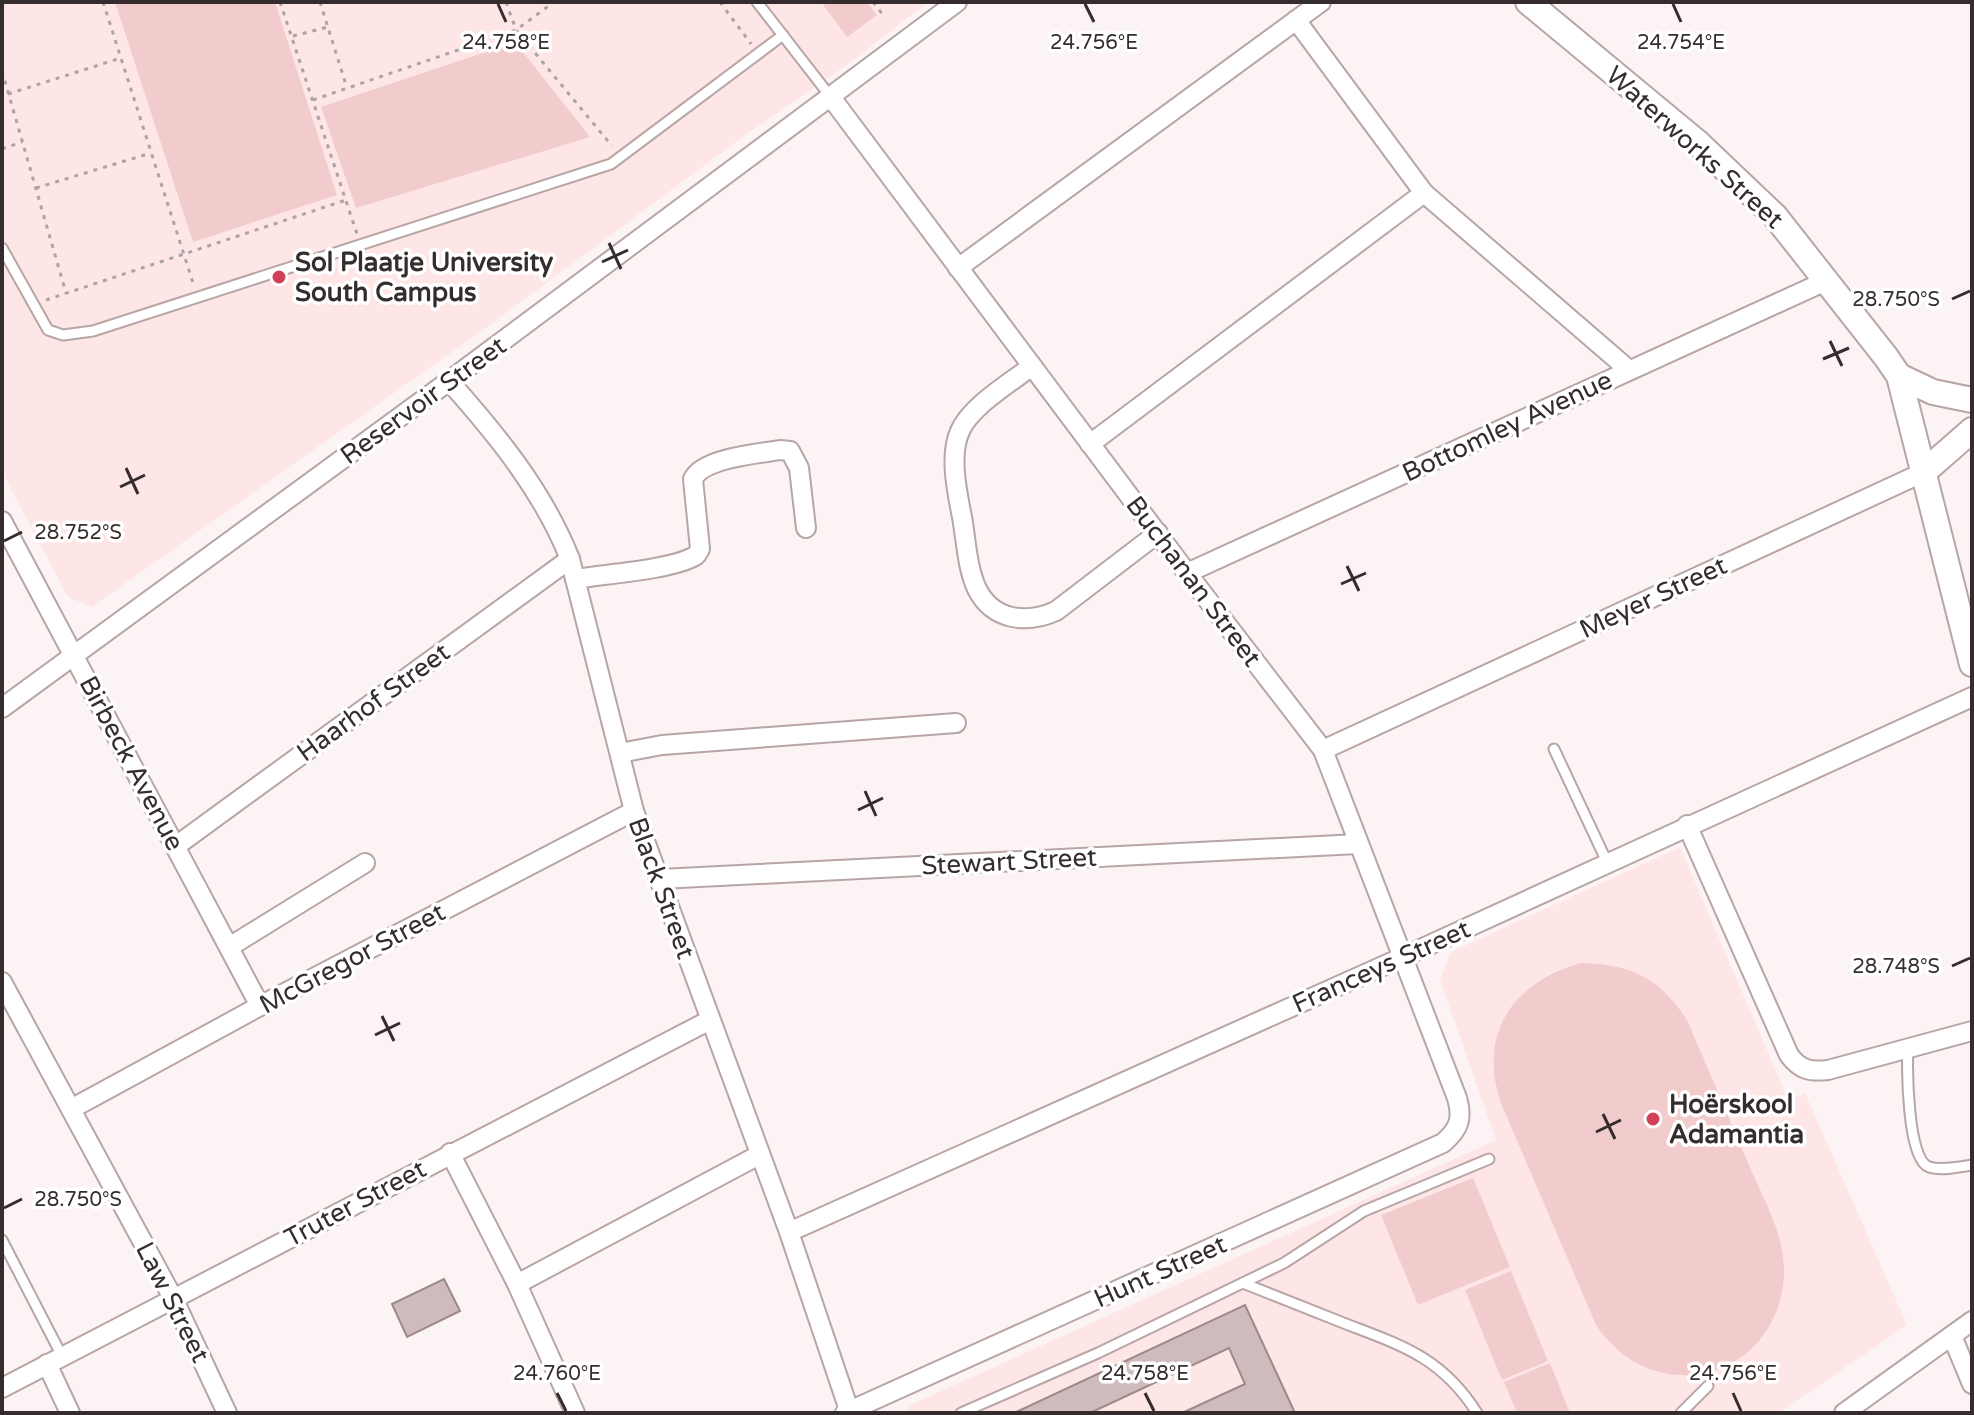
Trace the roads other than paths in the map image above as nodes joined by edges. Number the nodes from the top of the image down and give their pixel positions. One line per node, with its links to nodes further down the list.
1 (757, 2): 6 (lane)
2 (957, 2): 7 (street, Reservoir Street)
3 (1321, 2): 5 (street)
4 (1528, 2): 11 (street, Waterworks Street)
5 (1296, 20): 8 (street); 10 (street)
6 (783, 35): 7 (lane); 9 (lane)
7 (830, 96): 10 (street, Buchanan Street); 15 (street, Reservoir Street)
8 (1424, 193): 13 (street); 18 (street)
9 (2, 248)
10 (958, 268): 12 (street, Buchanan Street)
11 (1828, 280): 13 (street, Bottomley Avenue); 14 (street, Waterworks Street)
12 (1032, 366): 18 (street, Buchanan Street); 22 (street)
13 (1629, 370): 24 (street, Bottomley Avenue)
14 (1899, 376): 16 (street); 19 (street, Waterworks Street)
15 (449, 381): 23 (street, Black Street); 26 (street, Reservoir Street)
16 (1972, 400)
17 (1972, 430): 19 (street, Meyer Street)
18 (1090, 444): 22 (street, Buchanan Street)
19 (1924, 472): 27 (street, Waterworks Street); 32 (street, Meyer Street)
20 (2, 521): 26 (street, Birbeck Avenue)
21 (806, 528): 25 (street)
22 (1158, 533): 24 (street, Buchanan Street)
23 (570, 559): 25 (street, Black Street); 37 (street, Haarhof Street)
24 (1187, 573): 32 (street, Buchanan Street)
25 (575, 579): 33 (street, Black Street)
26 (73, 655): 29 (street, Reservoir Street); 37 (street, Birbeck Avenue)
27 (1972, 664)
28 (1972, 697): 35 (street, Franceys Street)
29 (2, 708)
30 (956, 723): 33 (street)
31 (1554, 749): 38 (lane)
32 (1323, 750): 36 (street, Buchanan Street)
33 (620, 753): 34 (street, Black Street)
34 (634, 811): 40 (street, Black Street); 44 (street, McGregor Street)
35 (1687, 825): 38 (street, Franceys Street); 47 (street)
36 (1358, 844): 40 (street, Stewart Street); 42 (street, Buchanan Street)
37 (176, 846): 41 (street, Birbeck Avenue)
38 (1607, 862): 42 (street, Franceys Street)
39 (365, 863): 41 (street)
40 (660, 879): 45 (street, Black Street)
41 (229, 947): 44 (street, Birbeck Avenue)
42 (1403, 957): 49 (street, Buchanan Street); 54 (street, Franceys Street)
43 (2, 982): 48 (street, Law Street)
44 (260, 1006): 48 (street, McGregor Street)
45 (710, 1020): 50 (street, Truter Street); 51 (street, Black Street)
46 (1972, 1031): 47 (street)
47 (1908, 1047): 53 (lane)
48 (71, 1109): 58 (street, Law Street)
49 (1460, 1120): 65 (street, Hunt Street)
50 (450, 1153): 57 (street); 58 (street, Truter Street)
51 (759, 1155): 54 (street, Black Street); 57 (street)
52 (1489, 1159): 56 (lane)
53 (1972, 1165)
54 (789, 1232): 65 (street, Black Street)
55 (2, 1240): 61 (lane)
56 (1243, 1283): 69 (lane); 70 (lane)
57 (517, 1284): 68 (street)
58 (173, 1298): 61 (street, Truter Street); 67 (street, Law Street)
59 (1972, 1321): 60 (street)
60 (1952, 1336): 62 (street); 72 (street)
61 (54, 1360): 64 (street, Truter Street); 66 (street)
62 (1972, 1384)
63 (1708, 1386): 71 (lane)
64 (2, 1388)
65 (848, 1412)
66 (70, 1413)
67 (227, 1413)
68 (575, 1413)
69 (961, 1413)
70 (1477, 1413)
71 (1681, 1413)
72 (1844, 1413)

